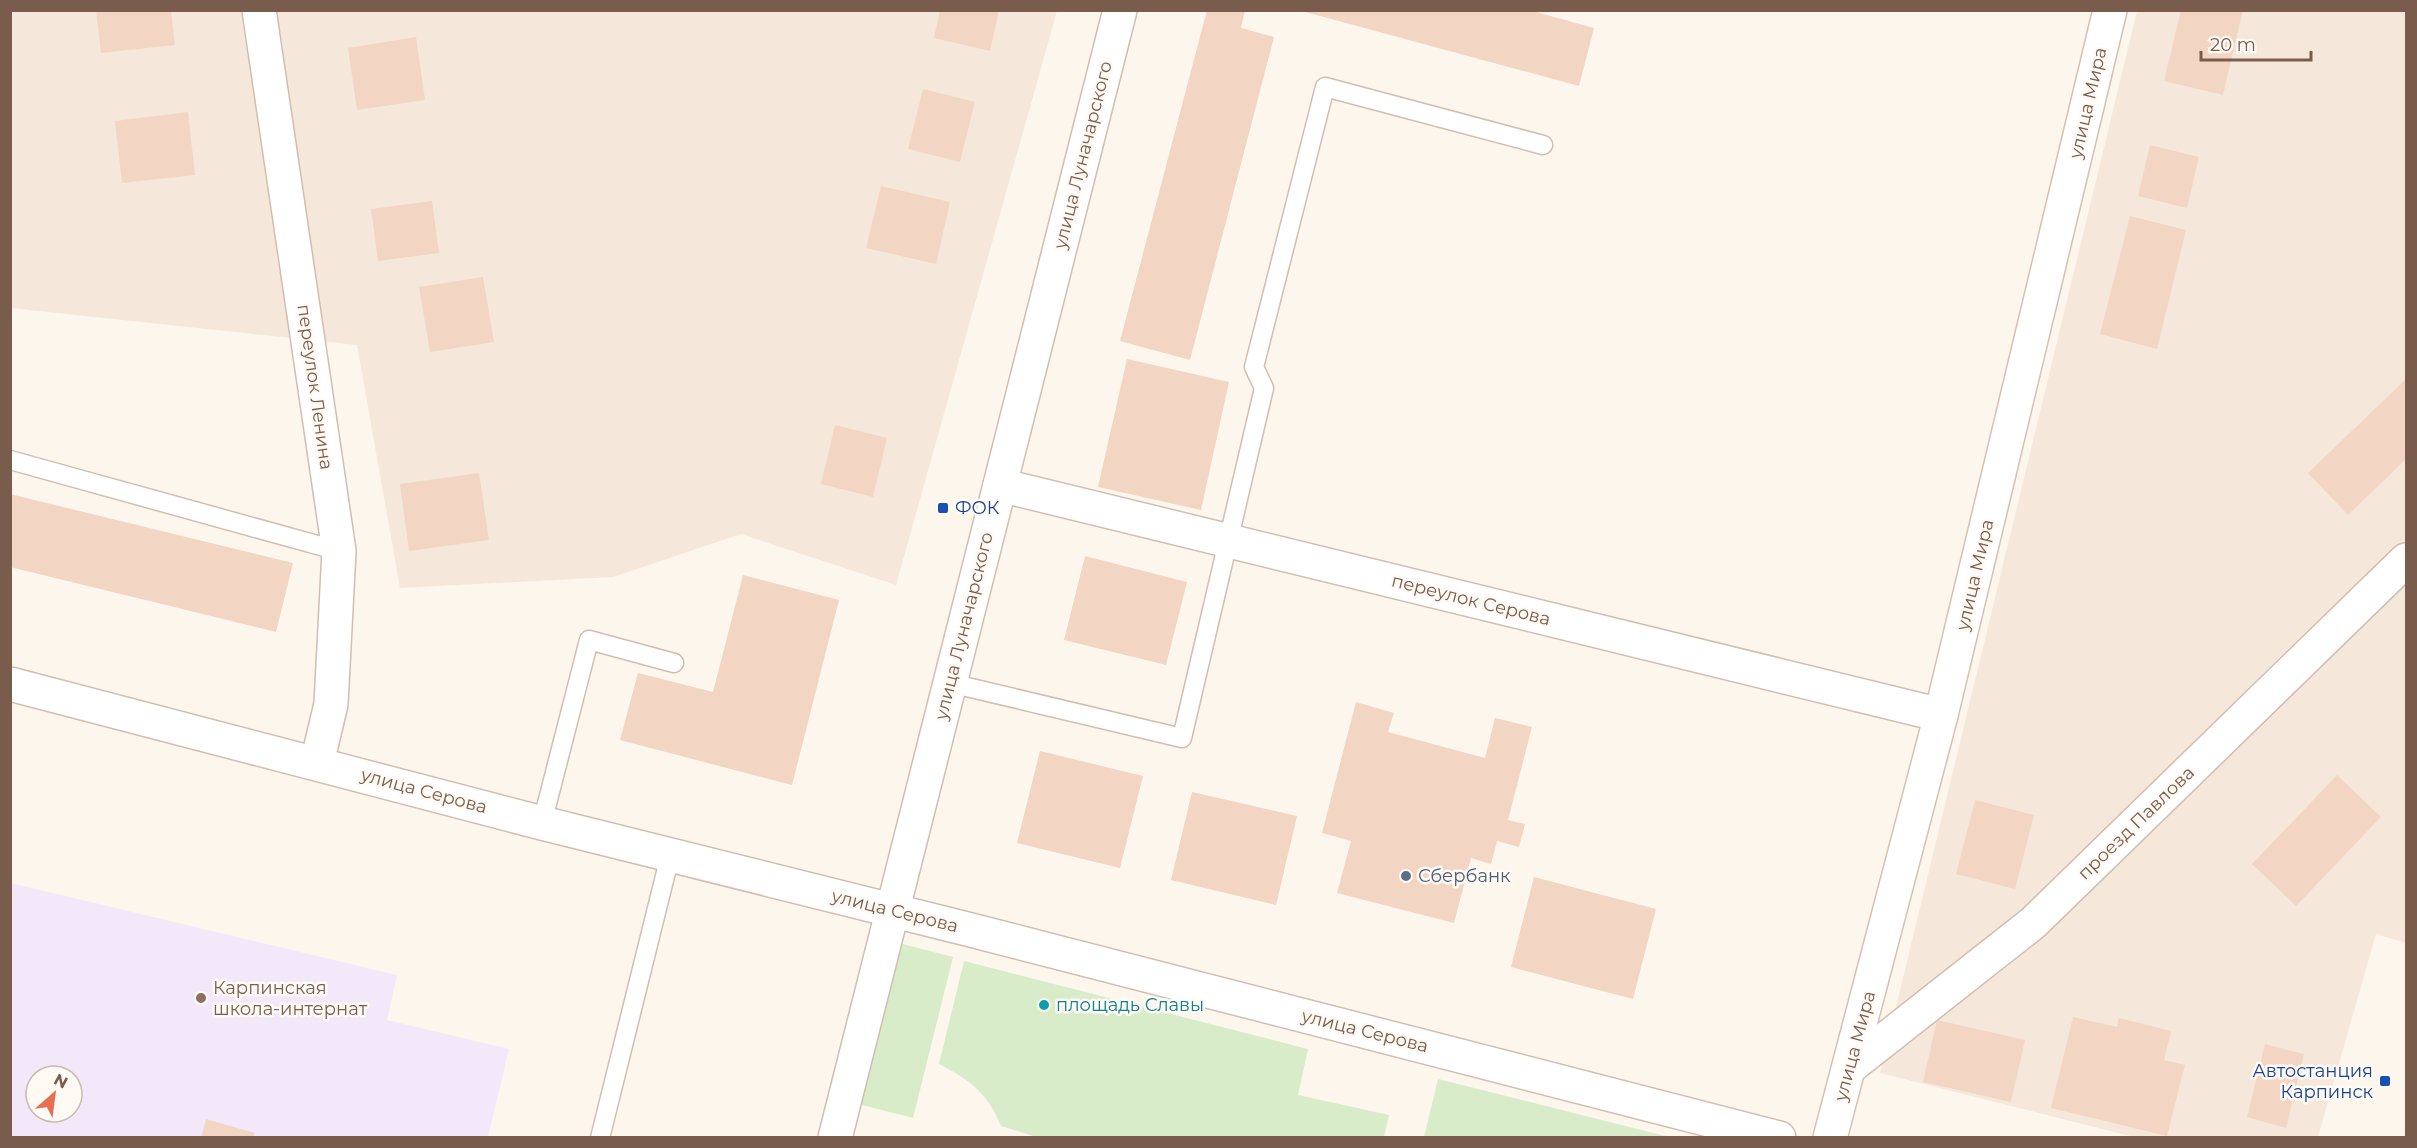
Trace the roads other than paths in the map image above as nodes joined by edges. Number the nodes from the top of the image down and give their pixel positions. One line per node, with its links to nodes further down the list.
1 (259, 10): 8 (street, переулок Ленина)
2 (1120, 10): 6 (street, улица Луначарского)
3 (2110, 10): 13 (street, улица Мира)
4 (1543, 145): 7 (lane)
5 (10, 460): 8 (lane)
6 (1000, 485): 7 (street, переулок Серова); 11 (street, улица Луначарского)
7 (1229, 541): 11 (lane); 13 (street, переулок Серова)
8 (339, 551): 14 (street, переулок Ленина)
9 (2406, 560): 18 (street, проезд Павлова)
10 (674, 663): 15 (lane)
11 (950, 683): 17 (street, улица Луначарского)
12 (10, 684): 14 (street, улица Серова)
13 (1941, 715): 18 (street, улица Мира)
14 (317, 763): 15 (street, улица Серова)
15 (542, 823): 16 (street, улица Серова)
16 (670, 856): 17 (street, улица Серова); 19 (lane)
17 (893, 911): 20 (street, улица Луначарского); 21 (street, улица Серова)
18 (1850, 1067): 22 (street, улица Мира)
19 (600, 1137)
20 (836, 1137)
21 (1779, 1137)
22 (1830, 1137)

